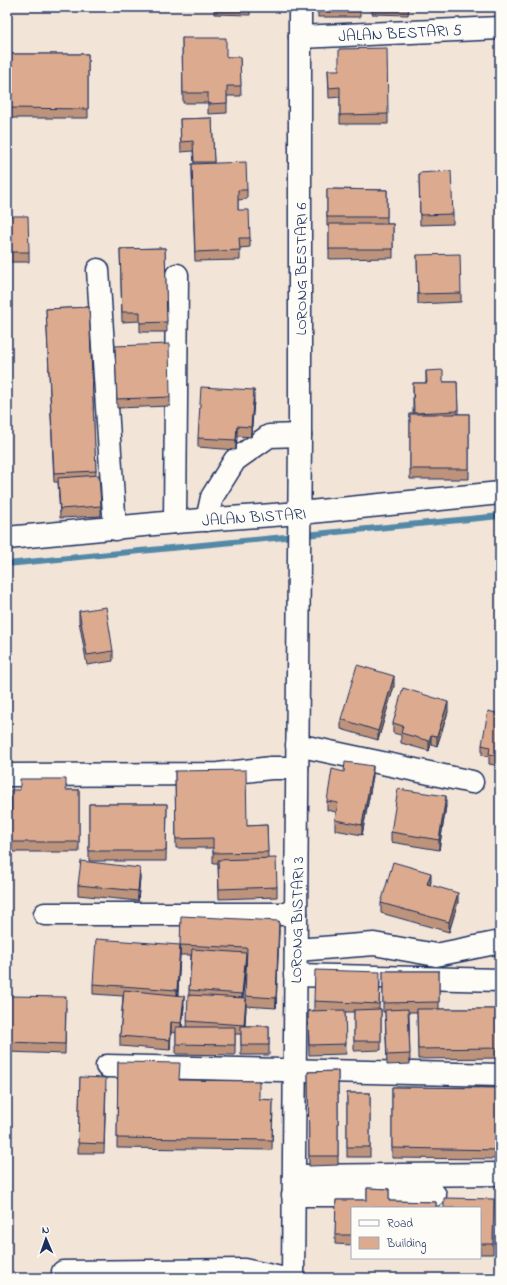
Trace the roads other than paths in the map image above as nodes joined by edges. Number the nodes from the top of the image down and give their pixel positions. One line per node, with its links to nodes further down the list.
1 (300, 7): 3 (street, LORONG BESTARI 6)
2 (500, 28): 3 (street, JALAN BESTARI 5)
3 (300, 37): 6 (street, LORONG BESTARI 6)
4 (98, 270): 11 (street)
5 (177, 275): 9 (street)
6 (300, 434): 8 (street); 10 (street, LORONG BESTARI 6)
7 (500, 493): 10 (street, JALAN BISTARI)
8 (207, 520): 9 (street, JALAN BISTARI); 10 (street, JALAN BISTARI)
9 (174, 522): 11 (street, JALAN BISTARI)
10 (300, 522): 13 (street, LORONG BESTARI 6)
11 (115, 528): 12 (street, JALAN BISTARI)
12 (7, 538)
13 (299, 562): 14 (street, LORONG BISTARI 3)
14 (297, 745): 15 (street, LORONG BISTARI 3); 17 (street)
15 (298, 768): 16 (street); 19 (street, LORONG BISTARI 3)
16 (7, 775)
17 (472, 782)
18 (45, 914): 19 (street)
19 (296, 914): 21 (street, LORONG BISTARI 3)
20 (500, 942): 21 (street)
21 (296, 950): 22 (street, LORONG BISTARI 3)
22 (296, 976): 23 (street); 25 (street, LORONG BISTARI 3)
23 (500, 980)
24 (107, 1066): 25 (street)
25 (294, 1070): 26 (street); 28 (street, LORONG BISTARI 3)
26 (500, 1075)
27 (500, 1174): 28 (street)
28 (294, 1186): 29 (street); 32 (street, LORONG BISTARI 3)
29 (435, 1195)
30 (63, 1272): 31 (street)
31 (281, 1278)
32 (293, 1278)

